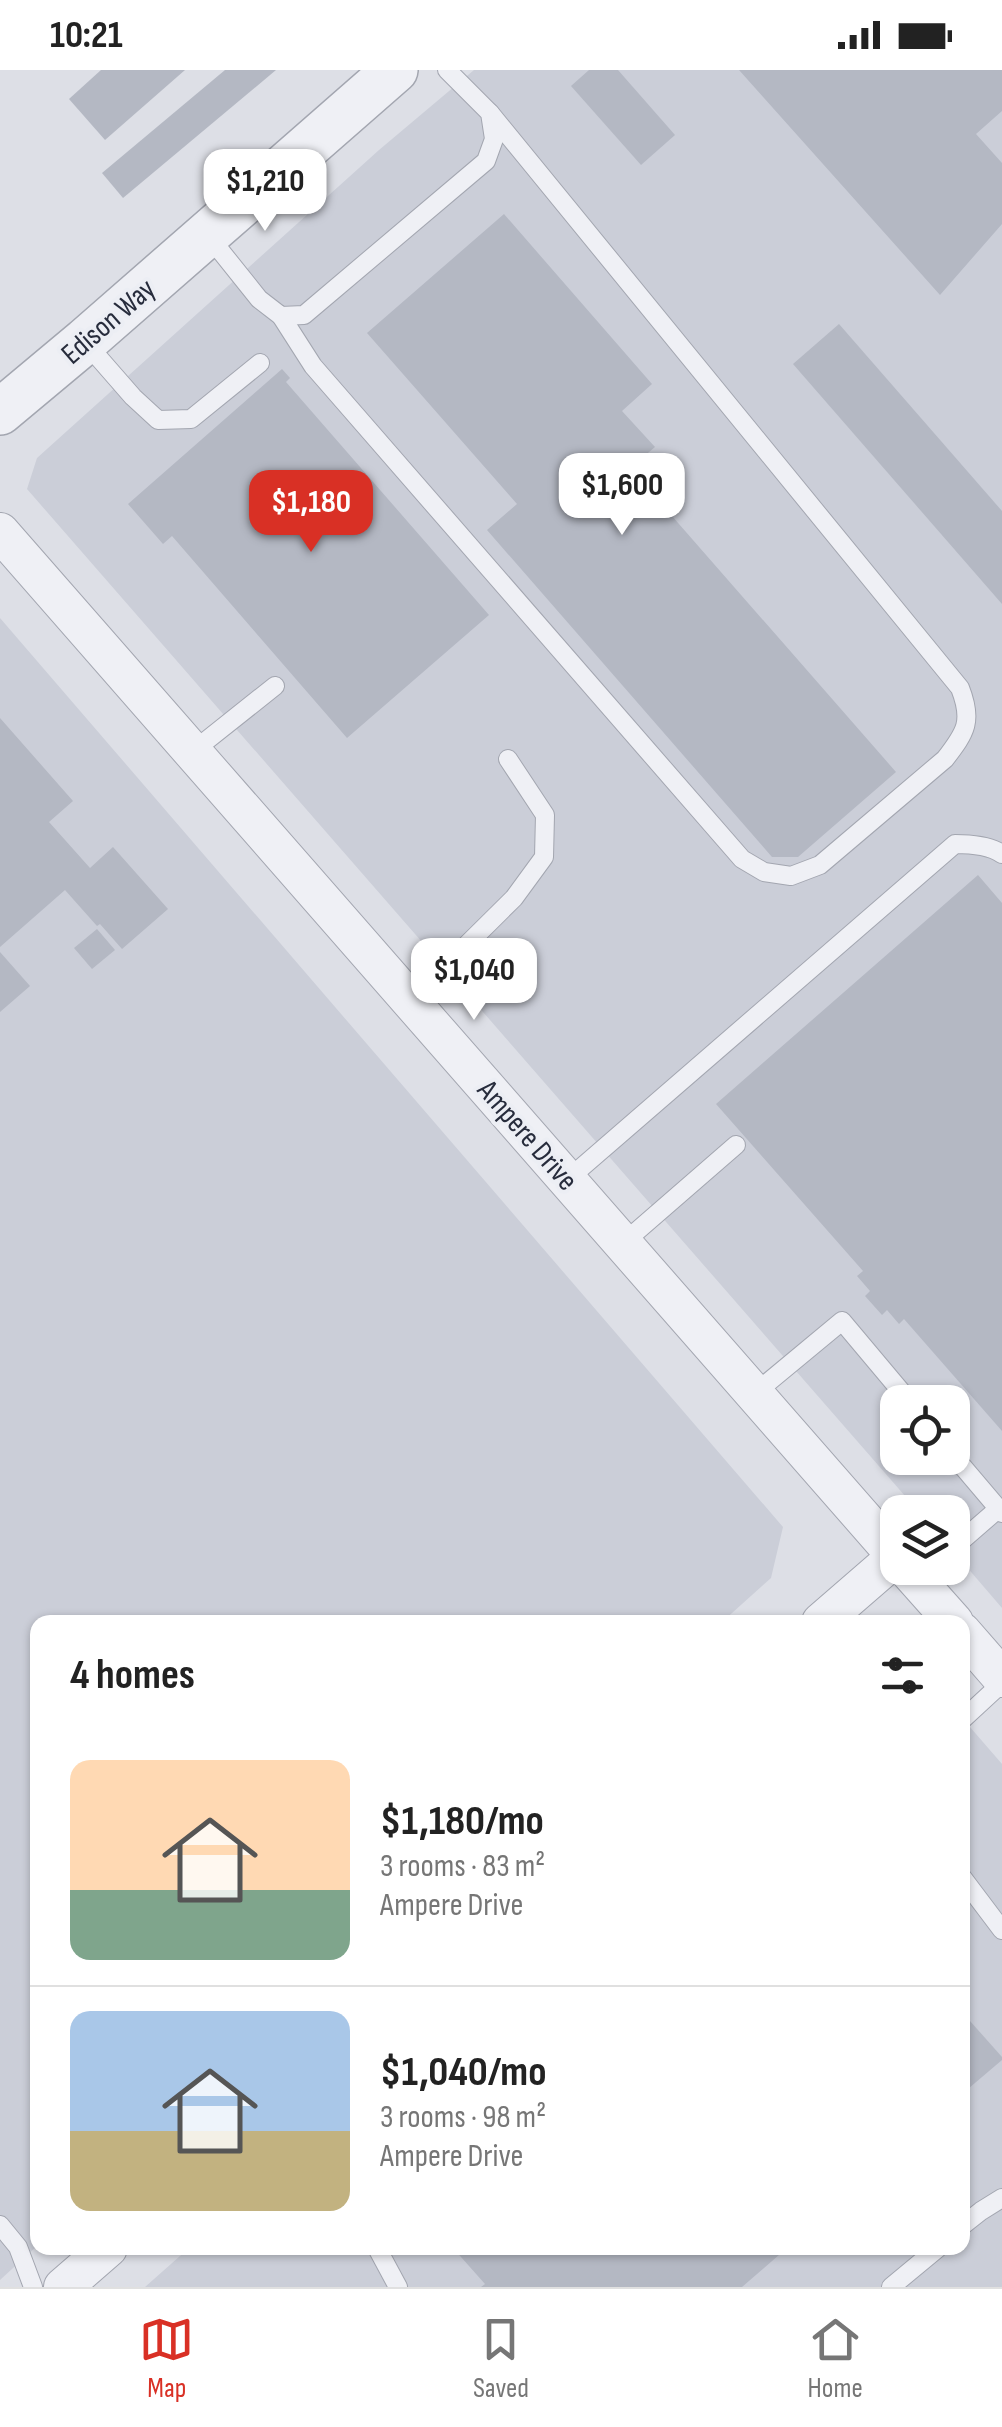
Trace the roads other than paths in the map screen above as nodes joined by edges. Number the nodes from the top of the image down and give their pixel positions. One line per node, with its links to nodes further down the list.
1 (395, 70): 4 (street, Edison Way)
2 (446, 70): 3 (lane)
3 (490, 113): 5 (lane); 5 (lane)
4 (207, 234): 5 (lane); 6 (street, Edison Way)
5 (282, 316)
6 (85, 342): 7 (lane); 8 (street, Edison Way)
7 (260, 363)
8 (0, 412)
9 (0, 532): 11 (street, Ampere Drive)
10 (275, 686): 11 (lane)
11 (192, 752): 14 (street, Ampere Drive)
12 (508, 759): 14 (lane)
13 (1002, 854): 16 (lane)
14 (410, 1001): 16 (street, Ampere Drive)
15 (736, 1145): 17 (lane)
16 (567, 1180): 17 (street, Ampere Drive)
17 (622, 1244): 19 (street, Ampere Drive)
18 (896, 1385): 19 (lane)
19 (754, 1394): 22 (street, Ampere Drive)
20 (970, 1475): 21 (lane)
21 (1000, 1511): 23 (lane)
22 (880, 1533)
23 (970, 1535)
24 (880, 1585): 26 (street)
25 (925, 1585): 27 (street, Ampere Drive)
26 (832, 1615)
27 (948, 1615)
28 (970, 1642): 29 (street)
29 (1002, 1680): 30 (lane)
30 (970, 1712)
31 (970, 1888): 32 (lane)
32 (1002, 1930)
33 (1002, 2198): 34 (lane)
34 (970, 2219)
35 (0, 2225): 39 (lane)
36 (100, 2255): 40 (street)
37 (380, 2255): 41 (lane)
38 (930, 2255): 42 (lane)
39 (33, 2287)
40 (63, 2287)
41 (398, 2287)
42 (891, 2287)

